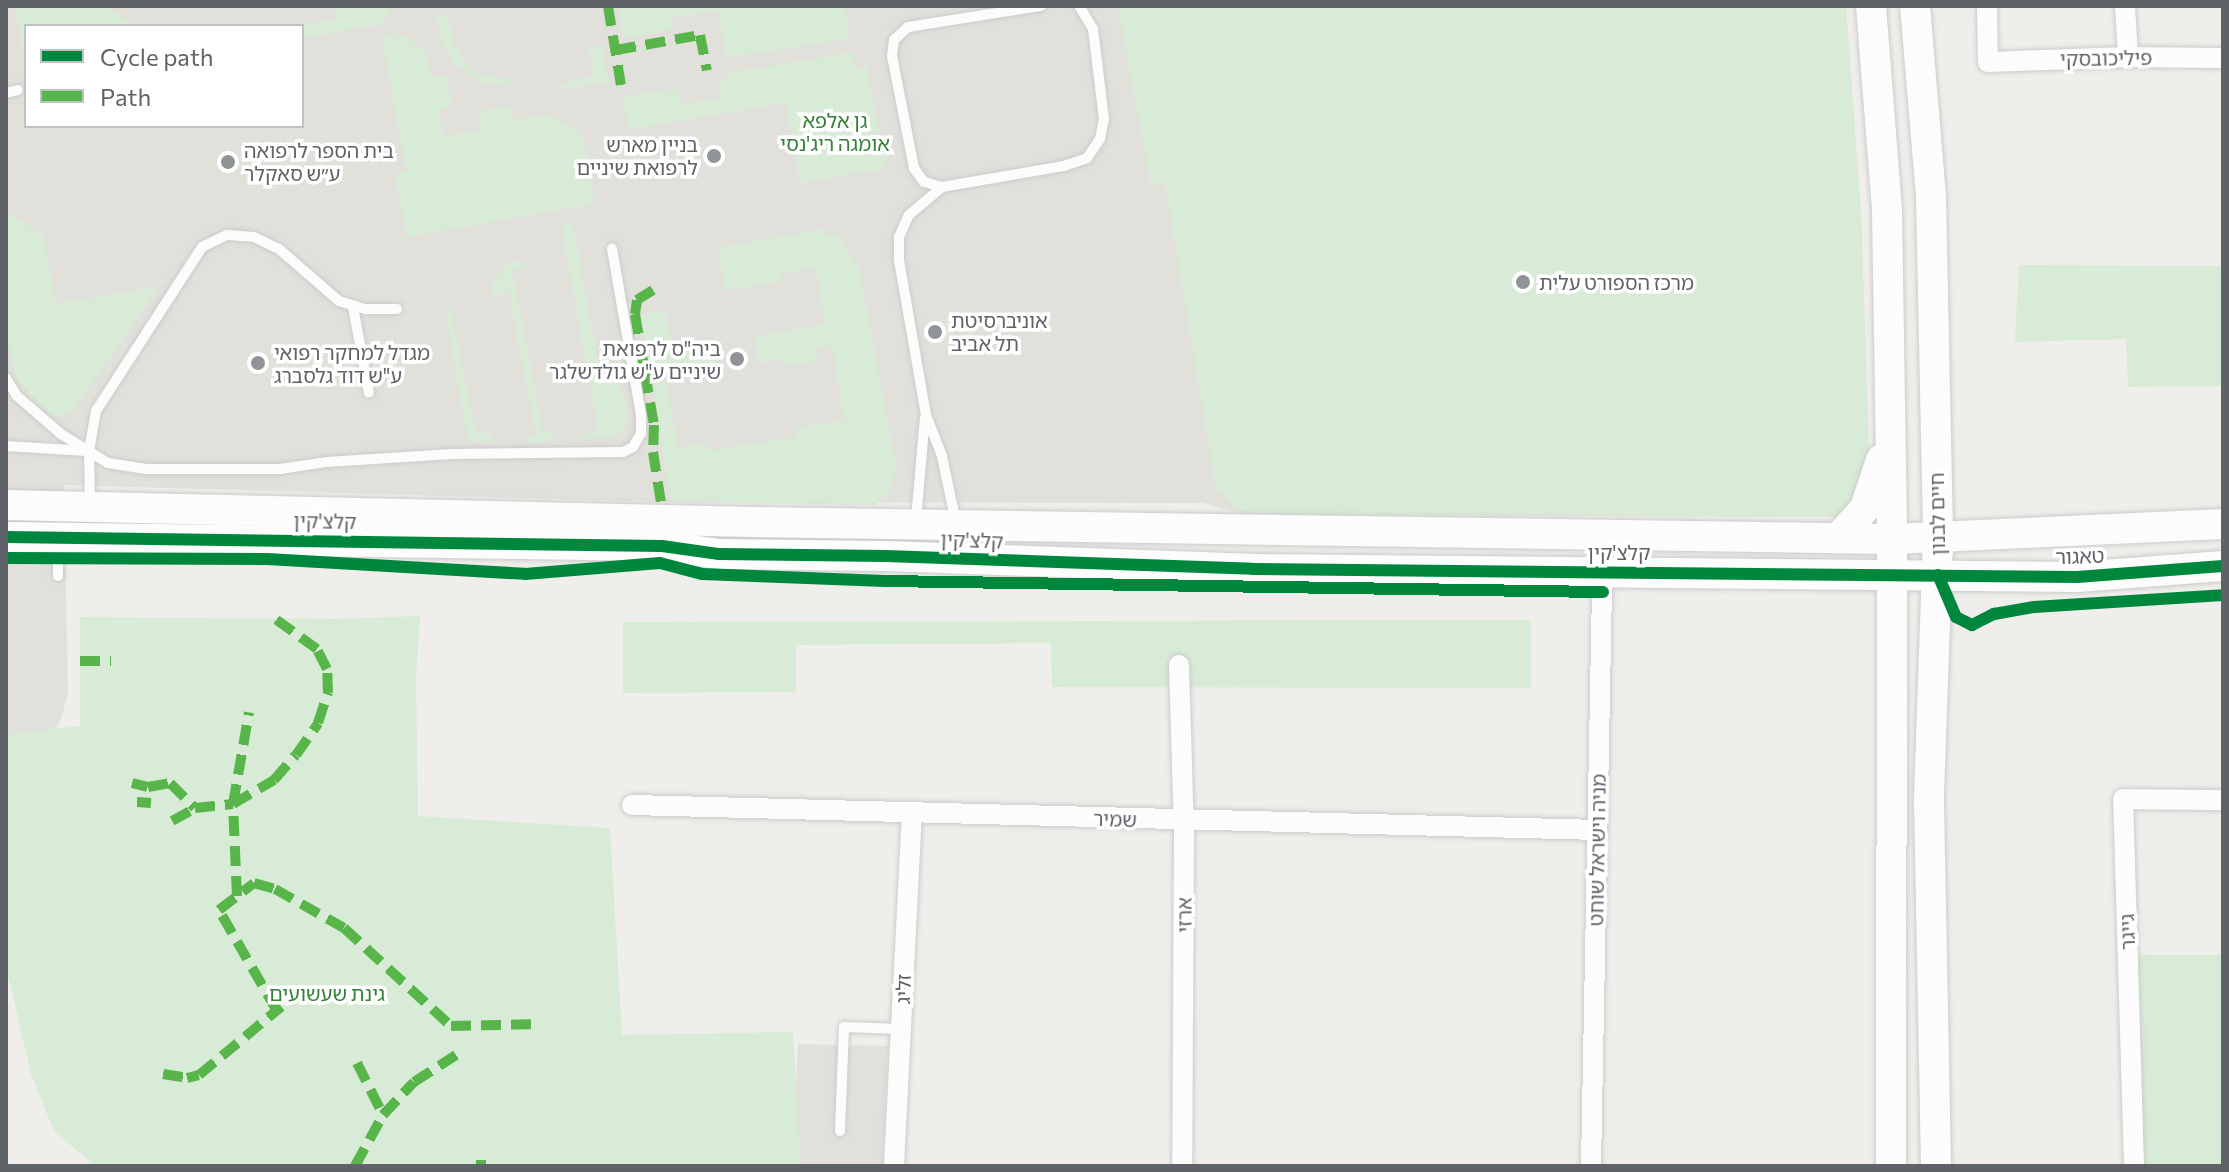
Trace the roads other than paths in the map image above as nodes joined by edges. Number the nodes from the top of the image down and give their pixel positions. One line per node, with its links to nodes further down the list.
1 (1041, 6): 11 (lane)
2 (1079, 6): 11 (lane)
3 (1871, 6): 18 (street)
4 (1915, 6): 29 (street, חיים לבנון)
5 (1987, 6): 7 (street, פיליכובסקי)
6 (2125, 6): 7 (street)
7 (2128, 57): 8 (street, פיליכובסקי)
8 (2223, 58)
9 (18, 90): 10 (lane)
10 (6, 93)
11 (942, 187): 17 (lane)
12 (612, 249): 20 (lane)
13 (353, 307): 14 (lane); 16 (lane); 20 (lane)
14 (397, 309)
15 (6, 378): 20 (lane)
16 (369, 393)
17 (926, 415): 23 (lane); 31 (lane)
18 (1888, 427): 26 (street); 30 (street)
19 (6, 446): 20 (lane)
20 (89, 451): 22 (lane)
21 (6, 505): 22 (street, קלצ'קין)
22 (90, 509): 31 (street, קלצ'קין)
23 (956, 523): 25 (street, קלצ'קין); 31 (street, קלצ'קין); 32 (lane)
24 (2223, 524): 29 (street, טאגור)
25 (1603, 533): 26 (street, קלצ'קין); 34 (street, מניה וישראל שוחט)
26 (1840, 536): 30 (street, קלצ'קין)
27 (6, 537): 28 (street, קלצ'קין)
28 (58, 537): 31 (street, קלצ'קין); 37 (lane)
29 (1938, 538): 30 (street, קלצ'קין); 36 (street, חיים לבנון)
30 (1892, 539): 35 (street)
31 (916, 540): 32 (street, קלצ'קין)
32 (955, 560): 34 (street, קלצ'קין)
33 (2223, 566): 36 (street, טאגור)
34 (1603, 572): 35 (street, קלצ'קין); 43 (street, מניה וישראל שוחט)
35 (1891, 574): 36 (street, קלצ'קין); 49 (street)
36 (1938, 575): 50 (street, חיים לבנון)
37 (58, 576)
38 (1179, 665): 42 (street, ארזי)
39 (2223, 800): 51 (street, גייגר)
40 (632, 805): 41 (street, שמיר)
41 (912, 812): 42 (street, שמיר); 44 (street, זליג)
42 (1184, 821): 43 (street, שמיר); 47 (street, ארזי)
43 (1597, 830): 48 (street, מניה וישראל שוחט)
44 (901, 1029): 45 (lane); 46 (street, זליג)
45 (840, 1131)
46 (894, 1166)
47 (1182, 1166)
48 (1591, 1166)
49 (1891, 1166)
50 (1936, 1166)
51 (2134, 1166)

